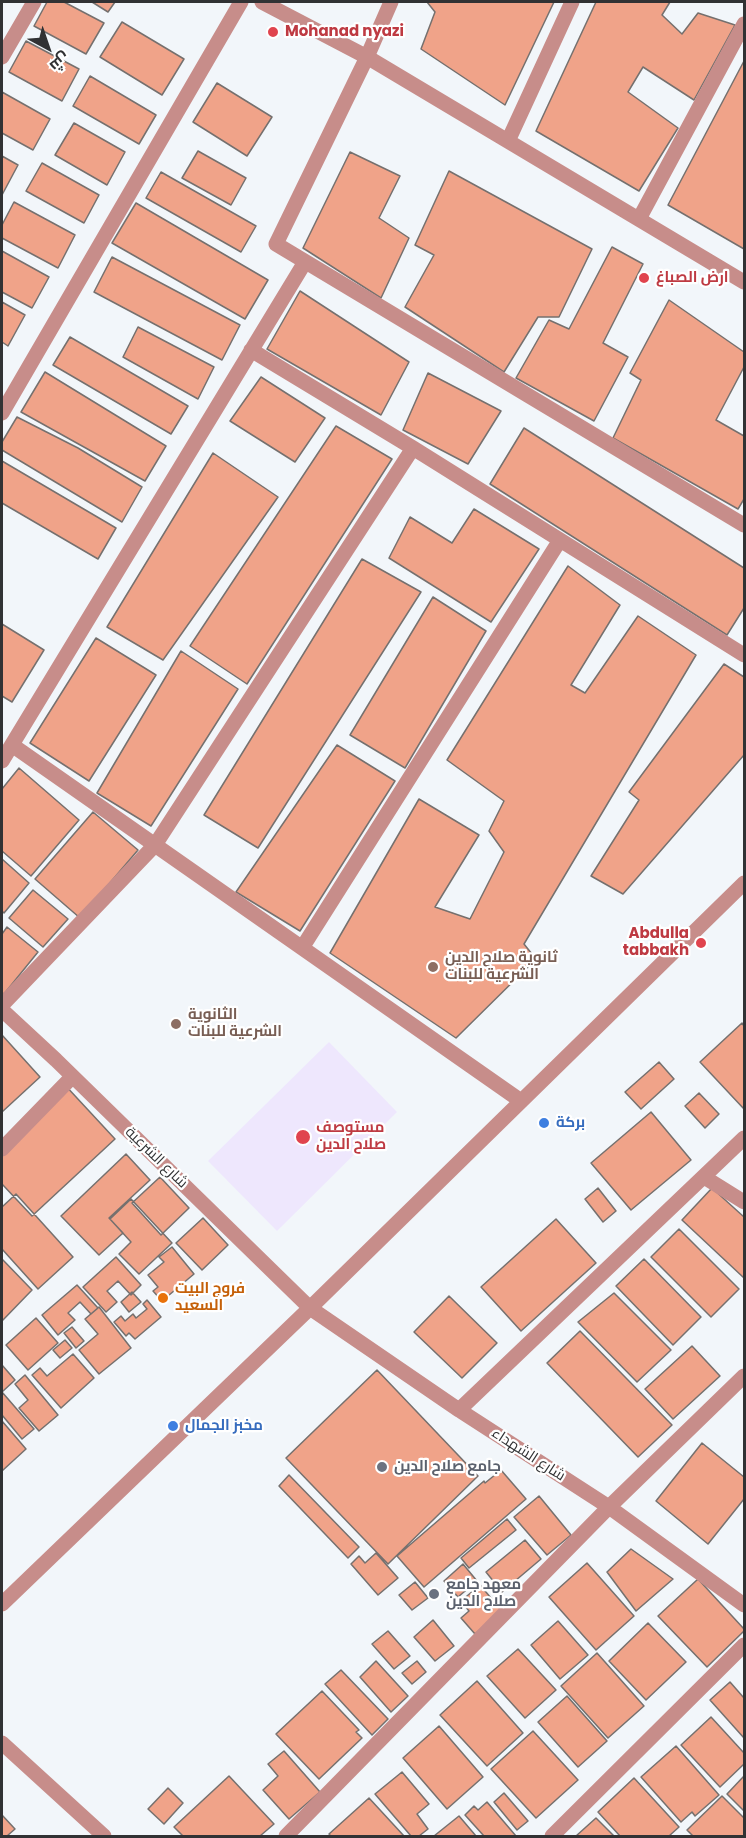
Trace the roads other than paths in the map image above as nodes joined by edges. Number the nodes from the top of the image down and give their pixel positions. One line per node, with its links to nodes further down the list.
1 (34, 2): 7 (street)
2 (241, 2): 14 (street)
3 (262, 2): 8 (street)
4 (391, 2): 8 (street)
5 (572, 2): 9 (street)
6 (744, 24): 10 (street)
7 (2, 57)
8 (367, 57): 9 (street); 11 (street)
9 (508, 141): 10 (street)
10 (639, 219): 12 (street)
11 (305, 262): 13 (street); 16 (street)
12 (744, 282)
13 (251, 350): 15 (street); 19 (street)
14 (2, 413)
15 (413, 448): 17 (street); 21 (street)
16 (744, 525)
17 (560, 540): 18 (street); 23 (street)
18 (744, 655)
19 (12, 745): 20 (street); 21 (street)
20 (2, 761)
21 (155, 845): 23 (street); 24 (street)
22 (744, 883): 27 (street)
23 (302, 948): 27 (street)
24 (2, 1005)
25 (2, 1010): 26 (street, شارع الشرعية)
26 (72, 1077): 29 (street); 32 (street, شارع الشرعية)
27 (520, 1101): 32 (street)
28 (744, 1138): 30 (street)
29 (2, 1149)
30 (704, 1177): 31 (street); 34 (street)
31 (744, 1202)
32 (310, 1308): 34 (street, شارع الشهداء); 36 (street)
33 (744, 1376): 35 (street)
34 (459, 1410): 35 (street, شارع الشهداء)
35 (609, 1507): 37 (street, شارع الشهداء); 41 (street)
36 (2, 1604)
37 (744, 1605)
38 (744, 1645): 42 (street)
39 (2, 1743): 40 (street)
40 (104, 1836)
41 (286, 1836)
42 (552, 1836)

